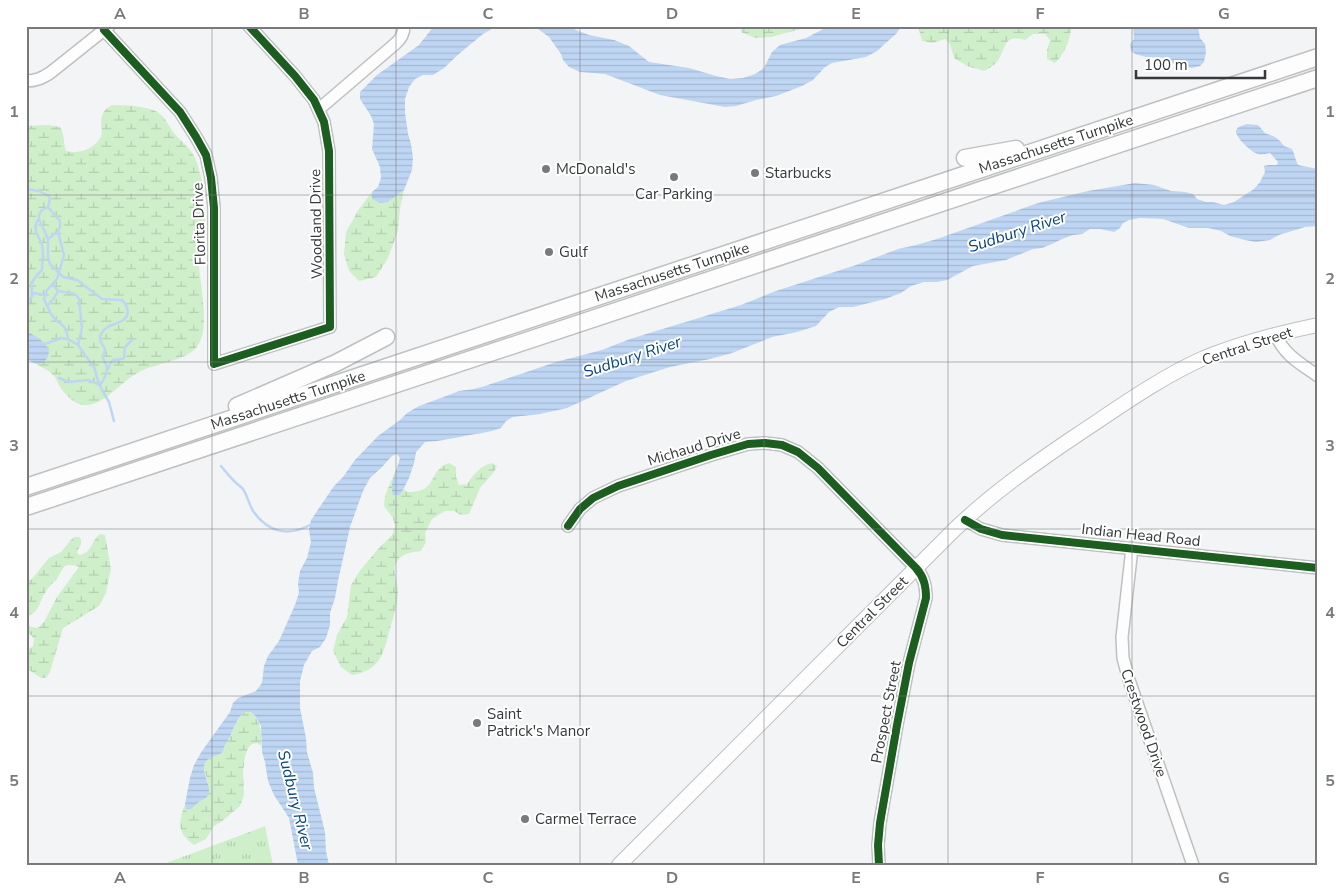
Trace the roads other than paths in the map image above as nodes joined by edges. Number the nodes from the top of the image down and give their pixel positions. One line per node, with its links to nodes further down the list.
1 (249, 26): 7 (street, Woodland Drive)
2 (404, 26): 7 (street)
3 (107, 28): 6 (street); 13 (street, Florita Drive)
4 (1318, 57): 8 (highway, Massachusetts Turnpike)
5 (1318, 78): 17 (highway, Massachusetts Turnpike)
6 (26, 81)
7 (319, 109): 13 (street, Woodland Drive)
8 (1075, 138): 9 (highway); 15 (highway, Massachusetts Turnpike)
9 (964, 158)
10 (1318, 326): 11 (main road, Central Street)
11 (1276, 335): 14 (street); 18 (main road, Central Street)
12 (386, 336): 15 (highway)
13 (214, 364)
14 (1318, 376)
15 (98, 463): 16 (highway, Massachusetts Turnpike)
16 (26, 487)
17 (26, 507)
18 (965, 520): 20 (street, Indian Head Road); 21 (main road, Central Street)
19 (568, 526): 21 (street, Michaud Drive)
20 (1132, 548): 22 (street, Indian Head Road); 25 (street, Crestwood Drive)
21 (916, 568): 23 (street, Prospect Street); 24 (main road, Central Street)
22 (1318, 568)
23 (878, 862)
24 (618, 865)
25 (1193, 865)

